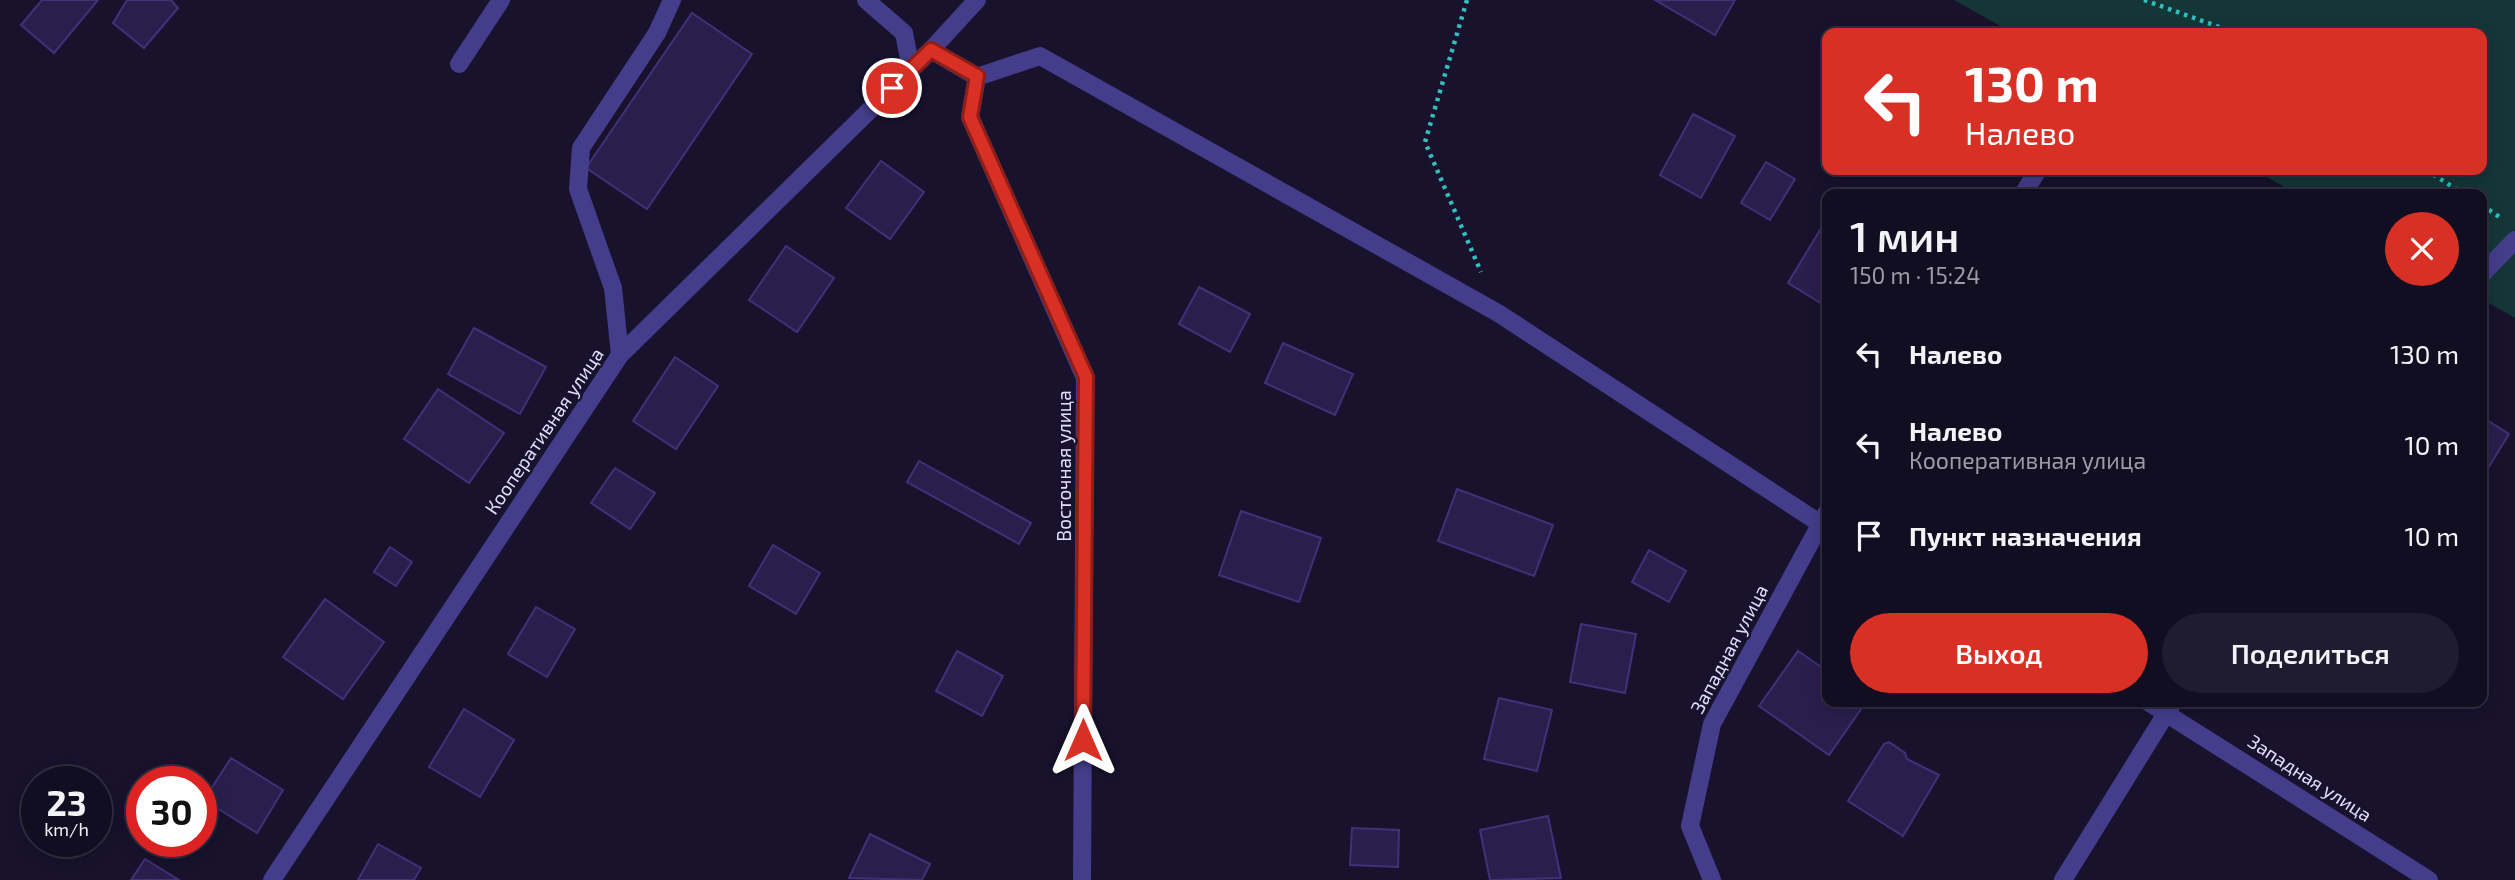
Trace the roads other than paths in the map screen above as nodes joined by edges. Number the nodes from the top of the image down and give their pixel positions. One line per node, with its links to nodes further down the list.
1 (501, 0): 6 (street)
2 (671, 0): 11 (street)
3 (866, 0): 7 (street)
4 (977, 0): 5 (street, Кооперативная улица)
5 (931, 50): 7 (street, Кооперативная улица); 8 (street)
6 (459, 64)
7 (911, 69): 11 (street, Кооперативная улица)
8 (977, 76): 12 (street); 16 (street, Восточная улица)
9 (2515, 240): 10 (street)
10 (2487, 269)
11 (620, 355): 15 (street, Кооперативная улица)
12 (1822, 519)
13 (1822, 526): 17 (street, Западная улица)
14 (2170, 707): 18 (street); 19 (street, Западная улица)
15 (272, 880)
16 (1082, 880)
17 (1712, 880)
18 (2063, 880)
19 (2429, 880)

